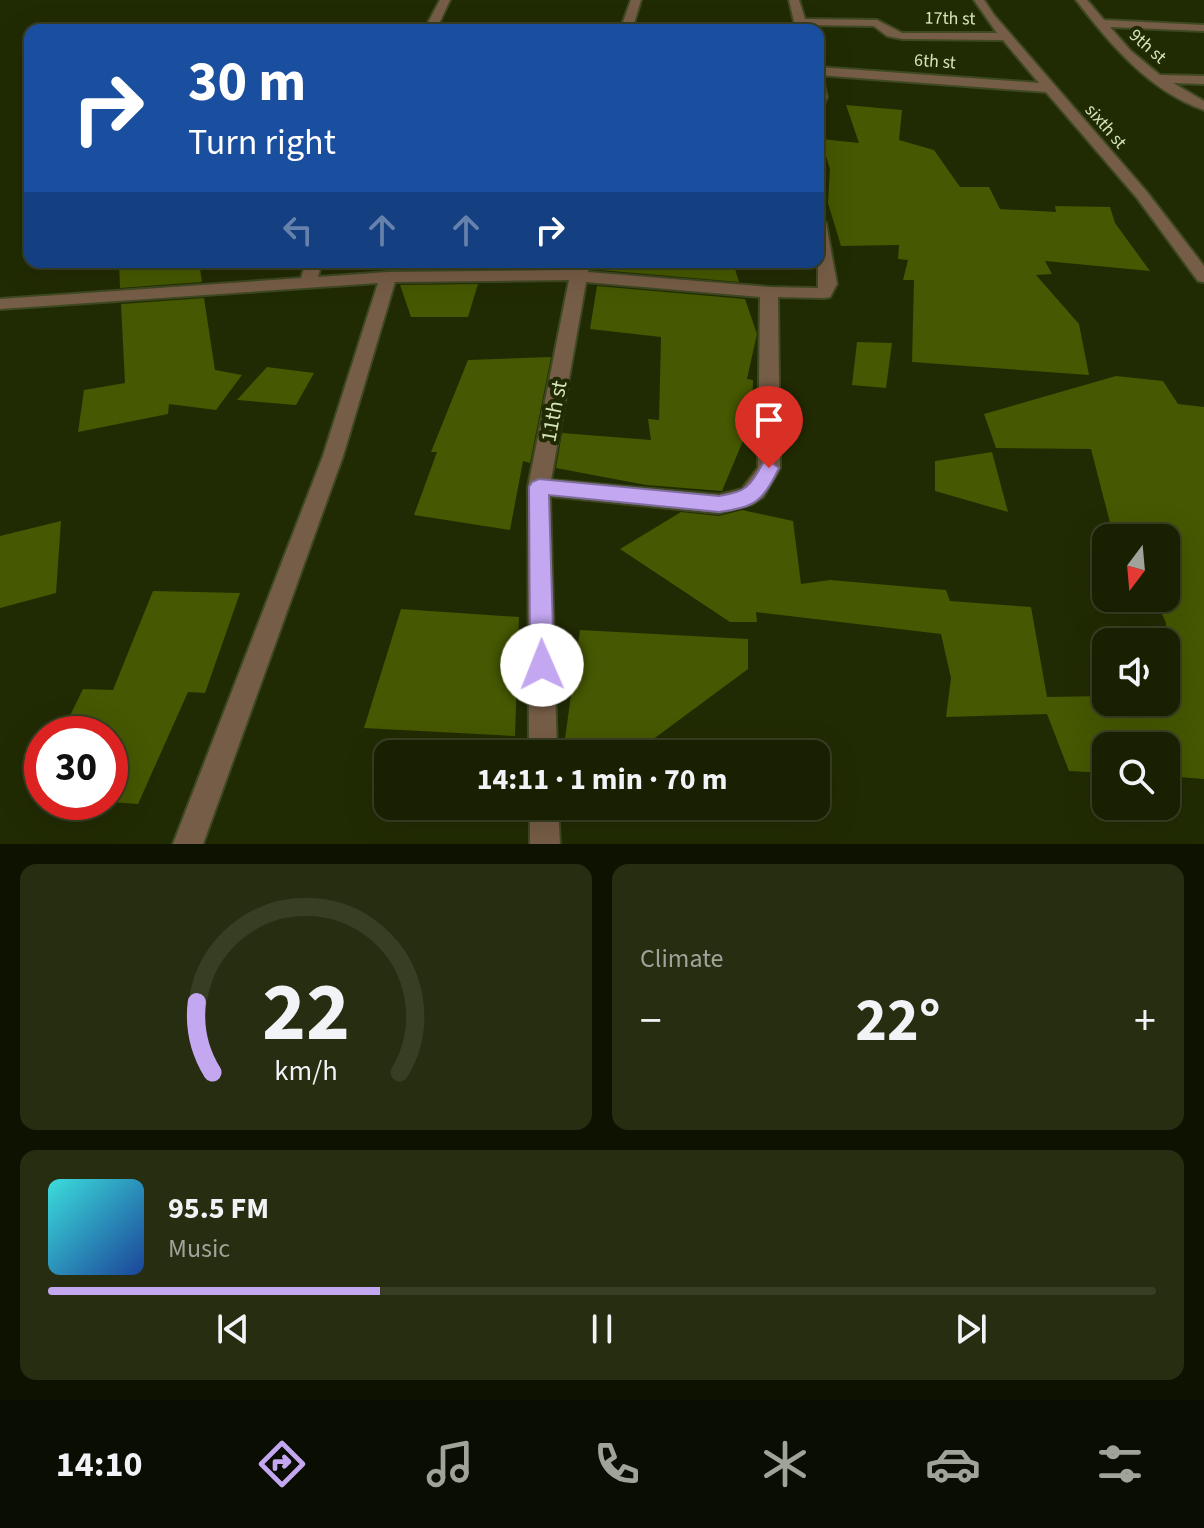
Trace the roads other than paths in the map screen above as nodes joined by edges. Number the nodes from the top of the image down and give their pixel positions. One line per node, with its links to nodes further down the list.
1 (445, 0): 7 (street)
2 (636, 0): 8 (street)
3 (794, 0): 9 (street)
4 (979, 0): 12 (street, sixth st)
5 (1081, 0): 6 (street, 9th st)
6 (1102, 23): 11 (street); 14 (street, 9th st)
7 (433, 24)
8 (628, 24)
9 (800, 24)
10 (824, 25): 12 (street, 17th st)
11 (1204, 28)
12 (1007, 37): 16 (street, sixth st)
13 (824, 71): 16 (street, 6th st)
14 (1157, 79): 15 (street); 17 (street, 9th st)
15 (1204, 80)
16 (1050, 88): 22 (street, sixth st)
17 (1204, 106)
18 (824, 256): 24 (street)
19 (312, 268): 23 (street)
20 (580, 270): 21 (street); 24 (street); 26 (street, 11th st)
21 (388, 277): 23 (street); 29 (street)
22 (1204, 277)
23 (308, 282): 25 (street)
24 (769, 292): 26 (street)
25 (0, 304)
26 (539, 487): 27 (street, 11th st)
27 (543, 740)
28 (544, 820): 30 (street)
29 (188, 844)
30 (545, 844)

